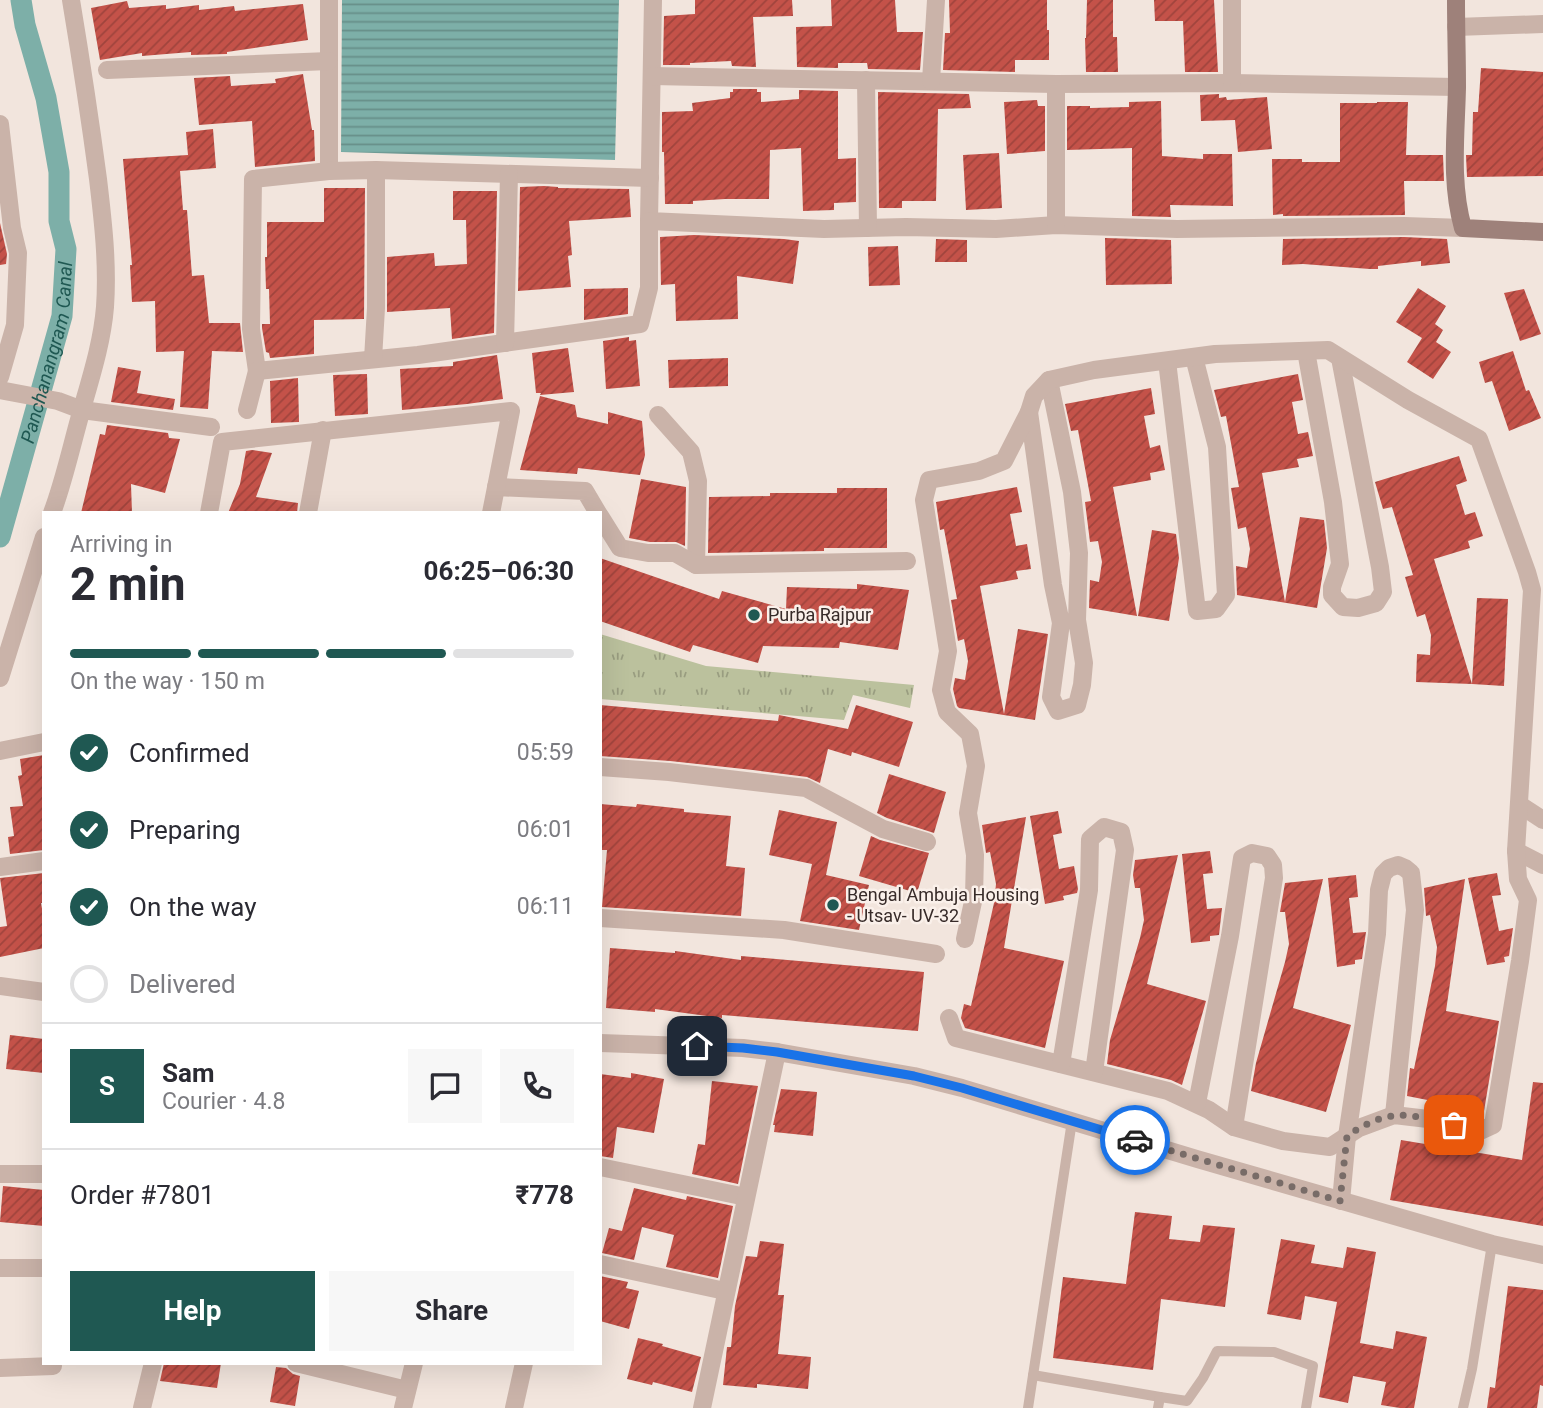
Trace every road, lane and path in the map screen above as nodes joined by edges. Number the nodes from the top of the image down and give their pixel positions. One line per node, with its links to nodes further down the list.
1 (71, 0): 38 (street)
2 (329, 0): 9 (street)
3 (653, 0): 11 (street)
4 (936, 0): 13 (street)
5 (1232, 0): 14 (street)
6 (1456, 0): 8 (main road)
7 (1543, 24): 8 (street)
8 (1456, 27): 16 (main road)
9 (329, 61): 10 (street); 19 (street)
10 (107, 70)
11 (652, 76): 12 (street); 21 (street)
12 (866, 80): 13 (street); 25 (street)
13 (931, 81): 15 (street)
14 (1232, 83): 15 (street); 16 (street)
15 (1056, 84): 23 (street)
16 (1457, 86): 26 (main road)
17 (0, 124): 24 (street)
18 (376, 170): 19 (street); 20 (street); 32 (street)
19 (329, 171): 34 (street)
20 (509, 174): 21 (street); 28 (street)
21 (650, 178): 22 (street)
22 (649, 220): 25 (street); 28 (street)
23 (1056, 225): 25 (street); 26 (street)
24 (6, 228): 35 (street)
25 (868, 228)
26 (1463, 228): 27 (main road)
27 (1543, 232)
28 (505, 342): 32 (street)
29 (1306, 351): 30 (street); 31 (street); 31 (street)
30 (1194, 357): 33 (street); 33 (street)
31 (1340, 358): 58 (street)
32 (373, 359): 34 (street)
33 (1167, 361): 36 (street)
34 (257, 371): 39 (street)
35 (0, 377)
36 (1049, 380): 40 (street); 40 (street)
37 (0, 390): 38 (street)
38 (82, 410): 42 (street); 45 (street)
39 (247, 410)
40 (1029, 412): 66 (street)
41 (658, 415): 53 (street)
42 (211, 427)
43 (324, 430): 44 (street); 46 (street); 47 (street)
44 (496, 487): 48 (street); 49 (street)
45 (53, 511)
46 (209, 511)
47 (308, 511)
48 (491, 511)
49 (597, 511)
50 (602, 519): 53 (street)
51 (907, 561): 53 (street)
52 (40, 562): 54 (street)
53 (696, 565)
54 (0, 678)
55 (42, 742): 56 (street)
56 (0, 751)
57 (602, 767): 60 (street)
58 (1520, 804): 59 (street); 61 (street)
59 (1543, 820)
60 (927, 842)
61 (1516, 851): 63 (street); 76 (street)
62 (42, 861): 64 (street)
63 (1543, 865)
64 (0, 867)
65 (602, 918): 67 (street)
66 (965, 939)
67 (936, 954)
68 (0, 986): 69 (street)
69 (42, 992)
70 (949, 1018): 73 (street)
71 (602, 1043): 72 (street)
72 (777, 1052): 77 (street); 83 (street)
73 (1061, 1064): 74 (street); 74 (street)
74 (1094, 1072): 75 (street)
75 (1196, 1103): 78 (street); 78 (street)
76 (1394, 1115): 79 (street); 79 (street)
77 (1072, 1121): 84 (street); 97 (lane)
78 (1234, 1126): 79 (street)
79 (1347, 1136): 84 (street)
80 (602, 1167): 83 (street)
81 (0, 1174): 82 (street)
82 (42, 1174)
83 (746, 1196): 90 (street)
84 (1340, 1201): 85 (street)
85 (1492, 1244): 86 (street); 105 (lane)
86 (1543, 1255)
87 (602, 1264): 90 (street)
88 (0, 1268): 89 (street)
89 (42, 1268)
90 (725, 1291): 102 (street)
91 (153, 1365): 100 (street)
92 (302, 1365): 98 (street)
93 (414, 1365): 98 (street)
94 (524, 1365): 101 (street)
95 (53, 1366): 96 (street)
96 (0, 1368)
97 (1032, 1375): 99 (lane); 103 (lane)
98 (405, 1399)
99 (1159, 1402): 104 (lane)
100 (142, 1408)
101 (514, 1408)
102 (702, 1408)
103 (1028, 1408)
104 (1306, 1408)
105 (1464, 1408)

